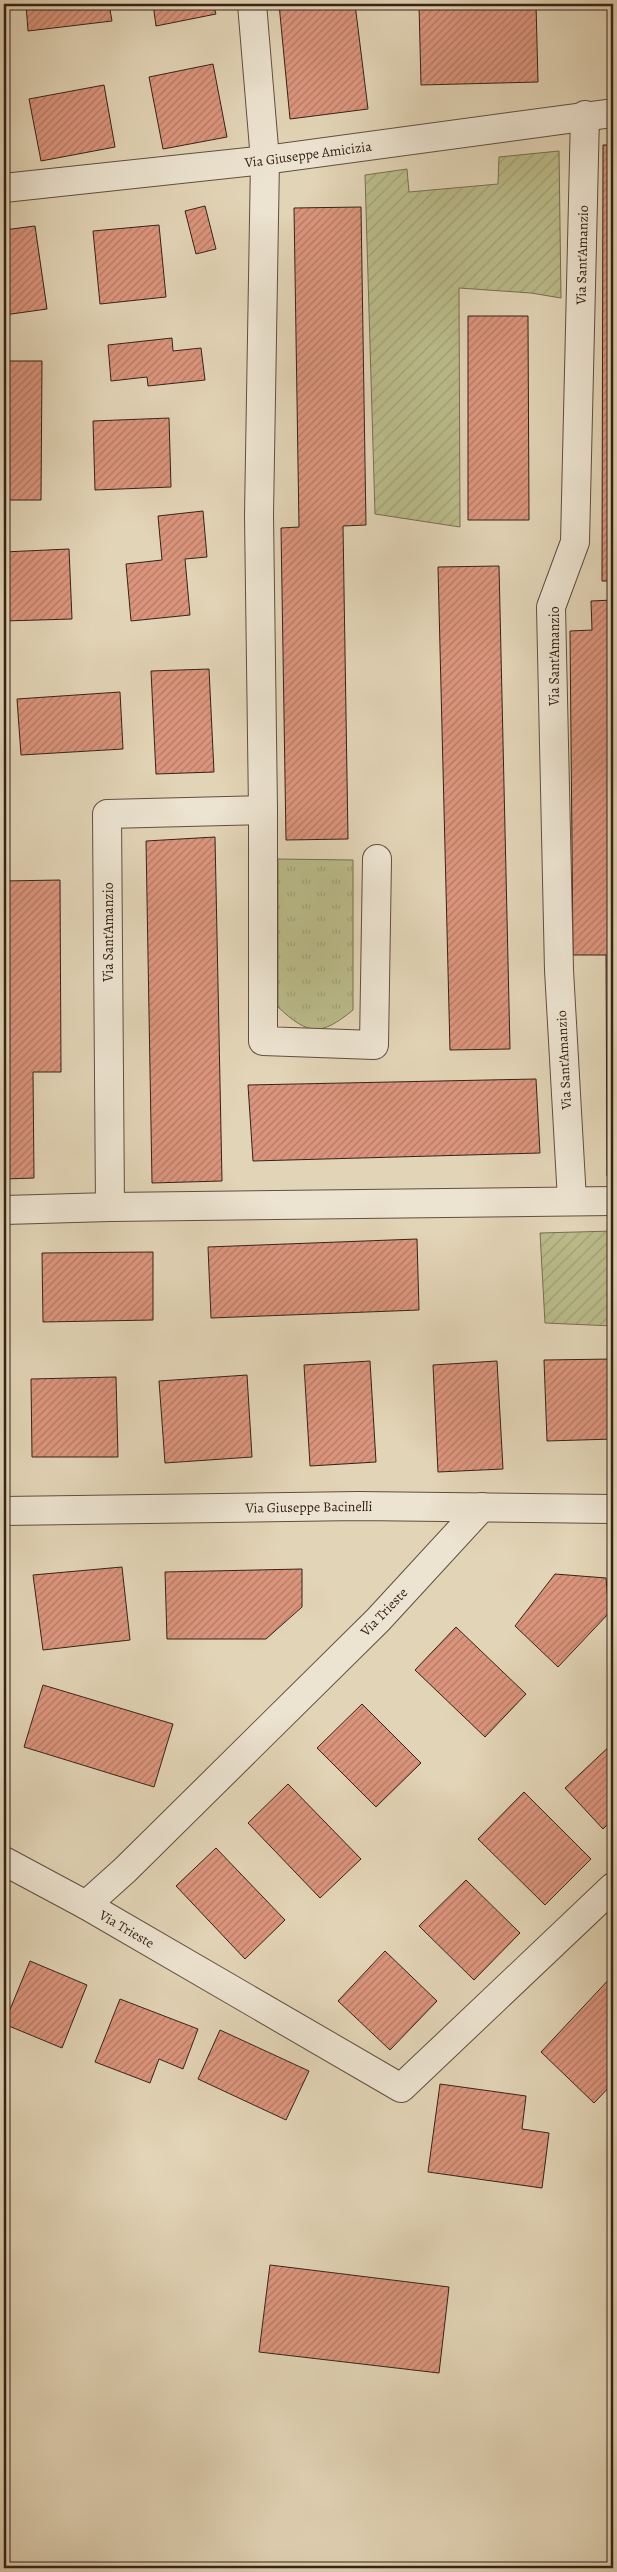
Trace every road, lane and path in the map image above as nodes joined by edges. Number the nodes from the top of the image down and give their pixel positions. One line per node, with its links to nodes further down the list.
1 (252, 4): 4 (street)
2 (613, 113): 3 (street, Via Giuseppe Amicizia)
3 (585, 115): 4 (street, Via Giuseppe Amicizia); 8 (street, Via Sant'Amanzio)
4 (265, 160): 5 (street, Via Giuseppe Amicizia); 6 (street)
5 (4, 188)
6 (264, 810): 7 (street); 10 (street, Via Sant'Amanzio)
7 (377, 859)
8 (572, 1200): 9 (street); 10 (street)
9 (613, 1201)
10 (110, 1207): 11 (street)
11 (4, 1210)
12 (482, 1507): 13 (street, Via Giuseppe Bacinelli); 14 (street, Via Giuseppe Bacinelli); 17 (street, Via Trieste)
13 (613, 1509)
14 (4, 1510)
15 (4, 1861): 17 (street)
16 (613, 1887): 17 (street, Via Trieste)
17 (86, 1904)

